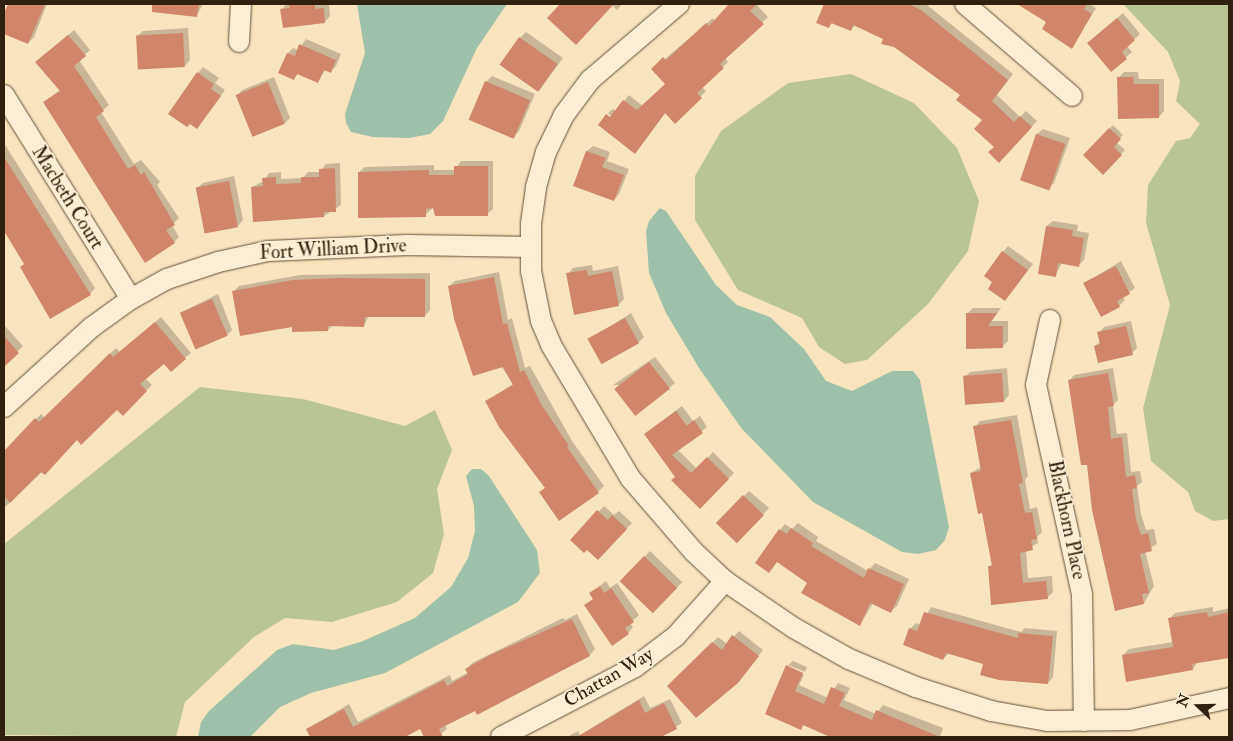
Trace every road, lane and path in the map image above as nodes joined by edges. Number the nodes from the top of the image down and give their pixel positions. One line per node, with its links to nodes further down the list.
1 (241, 4): 4 (street)
2 (679, 4): 7 (street)
3 (965, 4): 6 (street)
4 (239, 42)
5 (4, 95): 8 (street, Macbeth Court)
6 (1072, 96)
7 (531, 247): 8 (street, Fort William Drive); 11 (street)
8 (131, 299): 10 (street, Fort William Drive)
9 (1050, 320): 13 (street, Blackhorn Place)
10 (4, 407)
11 (725, 581): 13 (street); 14 (street, Chattan Way)
12 (1229, 698): 13 (street)
13 (1084, 722)
14 (501, 737)

